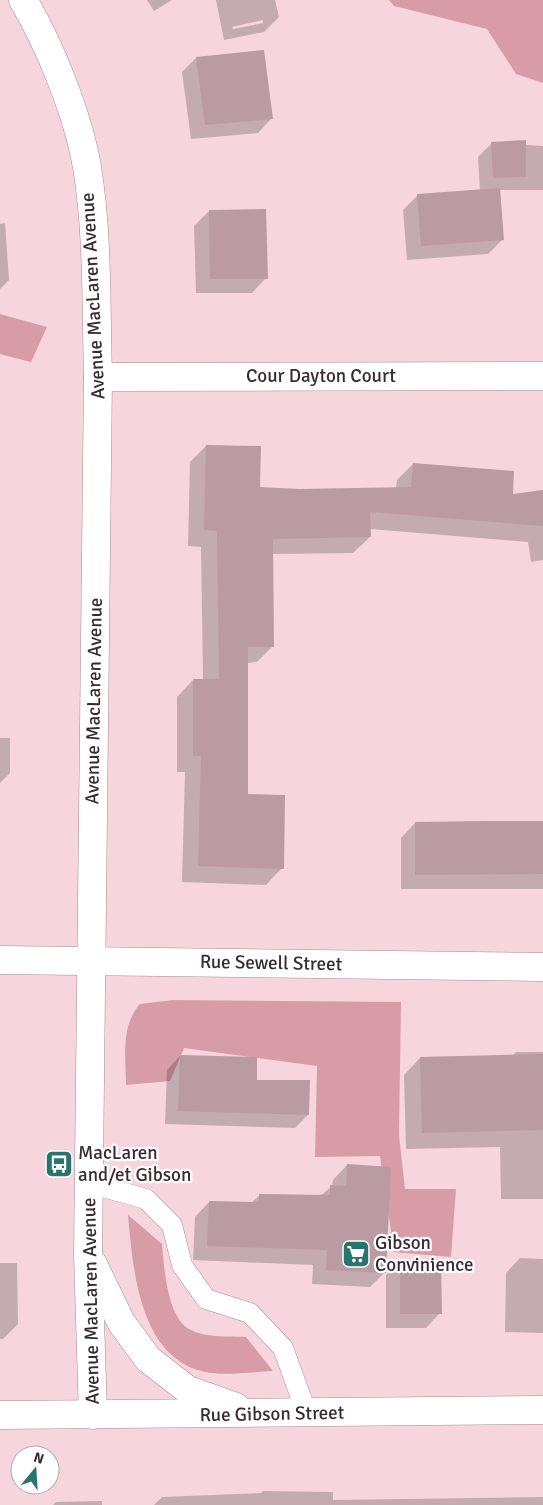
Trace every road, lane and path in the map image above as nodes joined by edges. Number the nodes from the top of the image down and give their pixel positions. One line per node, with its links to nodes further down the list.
1 (23, 0): 3 (street, Avenue MacLaren Avenue)
2 (543, 376): 3 (street, Cour Dayton Court)
3 (98, 377): 5 (street, Avenue MacLaren Avenue)
4 (0, 960): 5 (street, Rue Sewell Street)
5 (90, 961): 6 (street, Rue Sewell Street); 7 (street, Avenue MacLaren Avenue)
6 (543, 967)
7 (89, 1183): 8 (street, Avenue MacLaren Avenue); 11 (lane)
8 (88, 1254): 10 (street); 13 (street, Avenue MacLaren Avenue)
9 (543, 1410): 11 (street, Rue Gibson Street)
10 (255, 1414): 11 (street, Rue Gibson Street); 13 (street, Rue Gibson Street)
11 (307, 1414)
12 (0, 1415): 13 (street, Rue Gibson Street)
13 (94, 1415)

